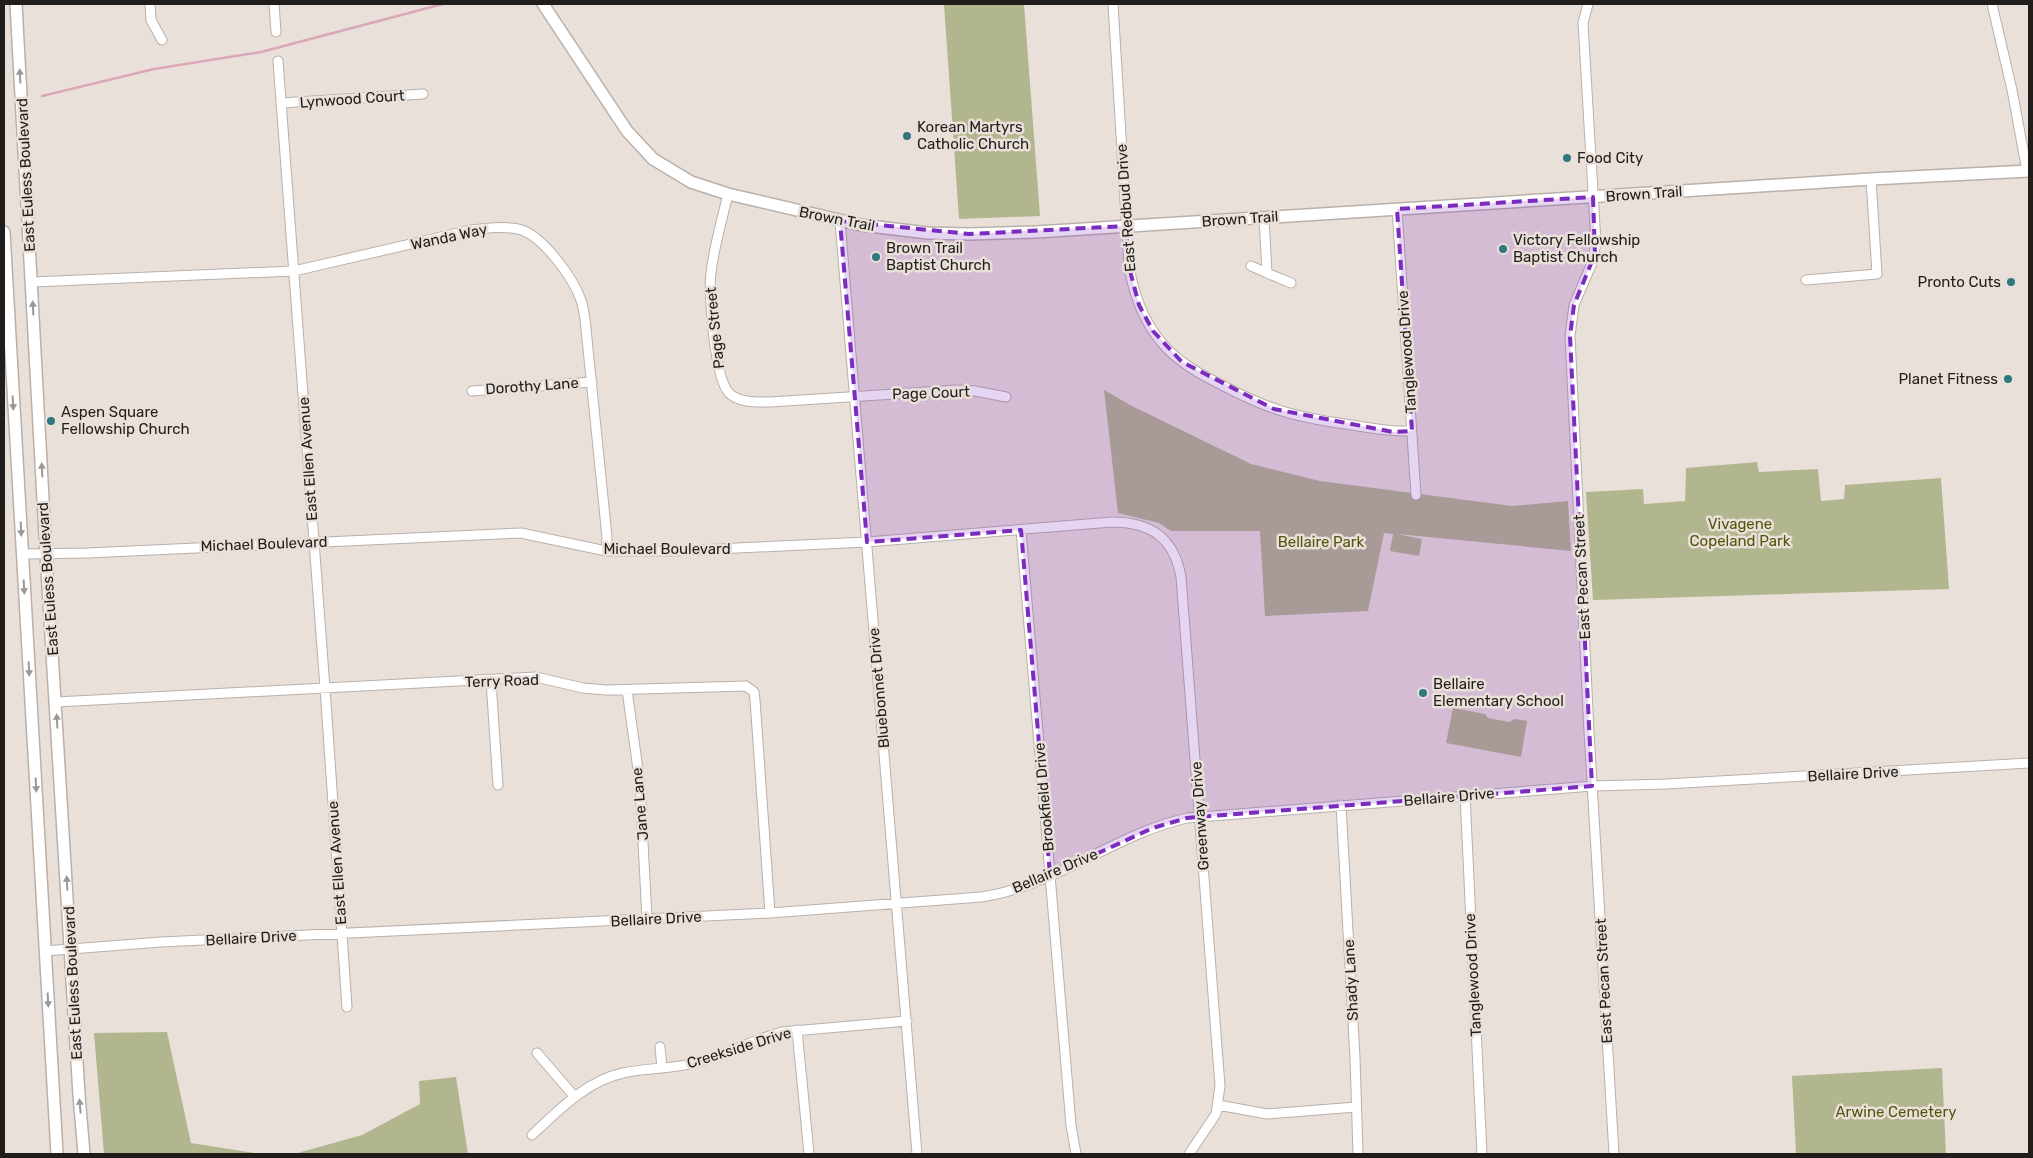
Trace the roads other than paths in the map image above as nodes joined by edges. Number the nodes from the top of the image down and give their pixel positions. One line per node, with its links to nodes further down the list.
1 (16, 4): 26 (main road, East Euless Boulevard, one-way to 1)
2 (150, 4): 9 (street)
3 (274, 4): 8 (street)
4 (543, 4): 15 (main road, Brown Trail)
5 (1113, 4): 20 (street, East Redbud Drive)
6 (1588, 4): 16 (street, East Pecan Street)
7 (1992, 4): 13 (street)
8 (276, 32)
9 (162, 40)
10 (278, 61): 12 (street, East Ellen Avenue)
11 (423, 94): 12 (street, Lynwood Court)
12 (282, 103): 23 (street, East Ellen Avenue)
13 (2028, 171): 14 (main road, Brown Trail)
14 (1871, 179): 16 (main road, Brown Trail); 25 (street)
15 (728, 194): 19 (main road, Brown Trail); 30 (street, Page Street)
16 (1593, 197): 17 (main road, Brown Trail); 47 (street, East Pecan Street)
17 (1397, 209): 18 (main road, Brown Trail); 32 (street, Tanglewood Drive)
18 (1264, 218): 20 (main road, Brown Trail); 24 (street)
19 (840, 222): 20 (main road, Brown Trail); 30 (street, Bluebonnet Drive)
20 (1126, 226): 32 (street, East Redbud Drive)
21 (4, 232): 39 (main road, East Euless Boulevard, one-way to 39)
22 (1251, 266): 24 (street)
23 (294, 271): 26 (street, Wanda Way); 28 (street, Wanda Way); 36 (street, East Ellen Avenue)
24 (1267, 273): 27 (street)
25 (1806, 280)
26 (32, 282): 40 (main road, East Euless Boulevard, one-way to 26)
27 (1291, 283)
28 (592, 382): 29 (street, Dorothy Lane); 38 (street, Wanda Way)
29 (472, 391)
30 (855, 396): 31 (street, Page Court); 37 (street, Bluebonnet Drive)
31 (1006, 397)
32 (1412, 431): 33 (street, Tanglewood Drive)
33 (1416, 494)
34 (1021, 530): 35 (street, Michael Boulevard); 37 (street, Michael Boulevard); 51 (street, Brookfield Drive)
35 (1159, 535): 50 (street, Greenway Drive)
36 (314, 542): 38 (street, Michael Boulevard); 40 (street, Michael Boulevard); 42 (street, East Ellen Avenue)
37 (867, 542): 38 (street, Michael Boulevard); 52 (street, Bluebonnet Drive)
38 (606, 551)
39 (23, 554): 40 (street, Michael Boulevard); 57 (main road, East Euless Boulevard, one-way to 57)
40 (46, 554): 44 (main road, East Euless Boulevard)
41 (491, 681): 42 (street, Terry Road); 43 (street, Terry Road); 46 (street)
42 (325, 688): 44 (street, Terry Road); 55 (street, East Ellen Avenue)
43 (627, 690): 53 (street, Terry Road); 54 (street, Jane Lane)
44 (56, 702): 56 (main road, East Euless Boulevard, one-way to 44)
45 (2029, 763): 47 (street, Bellaire Drive)
46 (498, 785)
47 (1592, 786): 48 (street, Bellaire Drive); 76 (street, East Pecan Street)
48 (1465, 795): 49 (street, Bellaire Drive); 75 (street, Tanglewood Drive)
49 (1341, 805): 50 (street, Bellaire Drive); 66 (street, Shady Lane)
50 (1200, 817): 51 (street, Bellaire Drive); 65 (street, Greenway Drive)
51 (1050, 875): 52 (street, Bellaire Drive); 72 (street, Brookfield Drive)
52 (897, 904): 53 (street, Bellaire Drive); 59 (street, Bluebonnet Drive)
53 (770, 913): 54 (street, Bellaire Drive)
54 (647, 919): 55 (street, Bellaire Drive)
55 (342, 934): 56 (street, Bellaire Drive); 58 (street, East Ellen Avenue)
56 (71, 950): 57 (street, Bellaire Drive); 69 (main road, East Euless Boulevard, one-way to 56)
57 (45, 952): 68 (main road, East Euless Boulevard, one-way to 68)
58 (346, 1007)
59 (907, 1022): 60 (street, Creekside Drive); 71 (street, Bluebonnet Drive)
60 (797, 1030): 63 (street, Creekside Drive); 70 (street)
61 (660, 1047): 63 (street)
62 (537, 1053): 64 (street)
63 (662, 1068): 64 (street, Creekside Drive)
64 (574, 1096): 67 (street, Creekside Drive)
65 (1218, 1104): 66 (street); 73 (street)
66 (1356, 1107): 74 (street, Shady Lane)
67 (532, 1135)
68 (57, 1154)
69 (84, 1154)
70 (809, 1154)
71 (917, 1154)
72 (1076, 1154)
73 (1189, 1154)
74 (1358, 1154)
75 (1482, 1154)
76 (1614, 1154)

